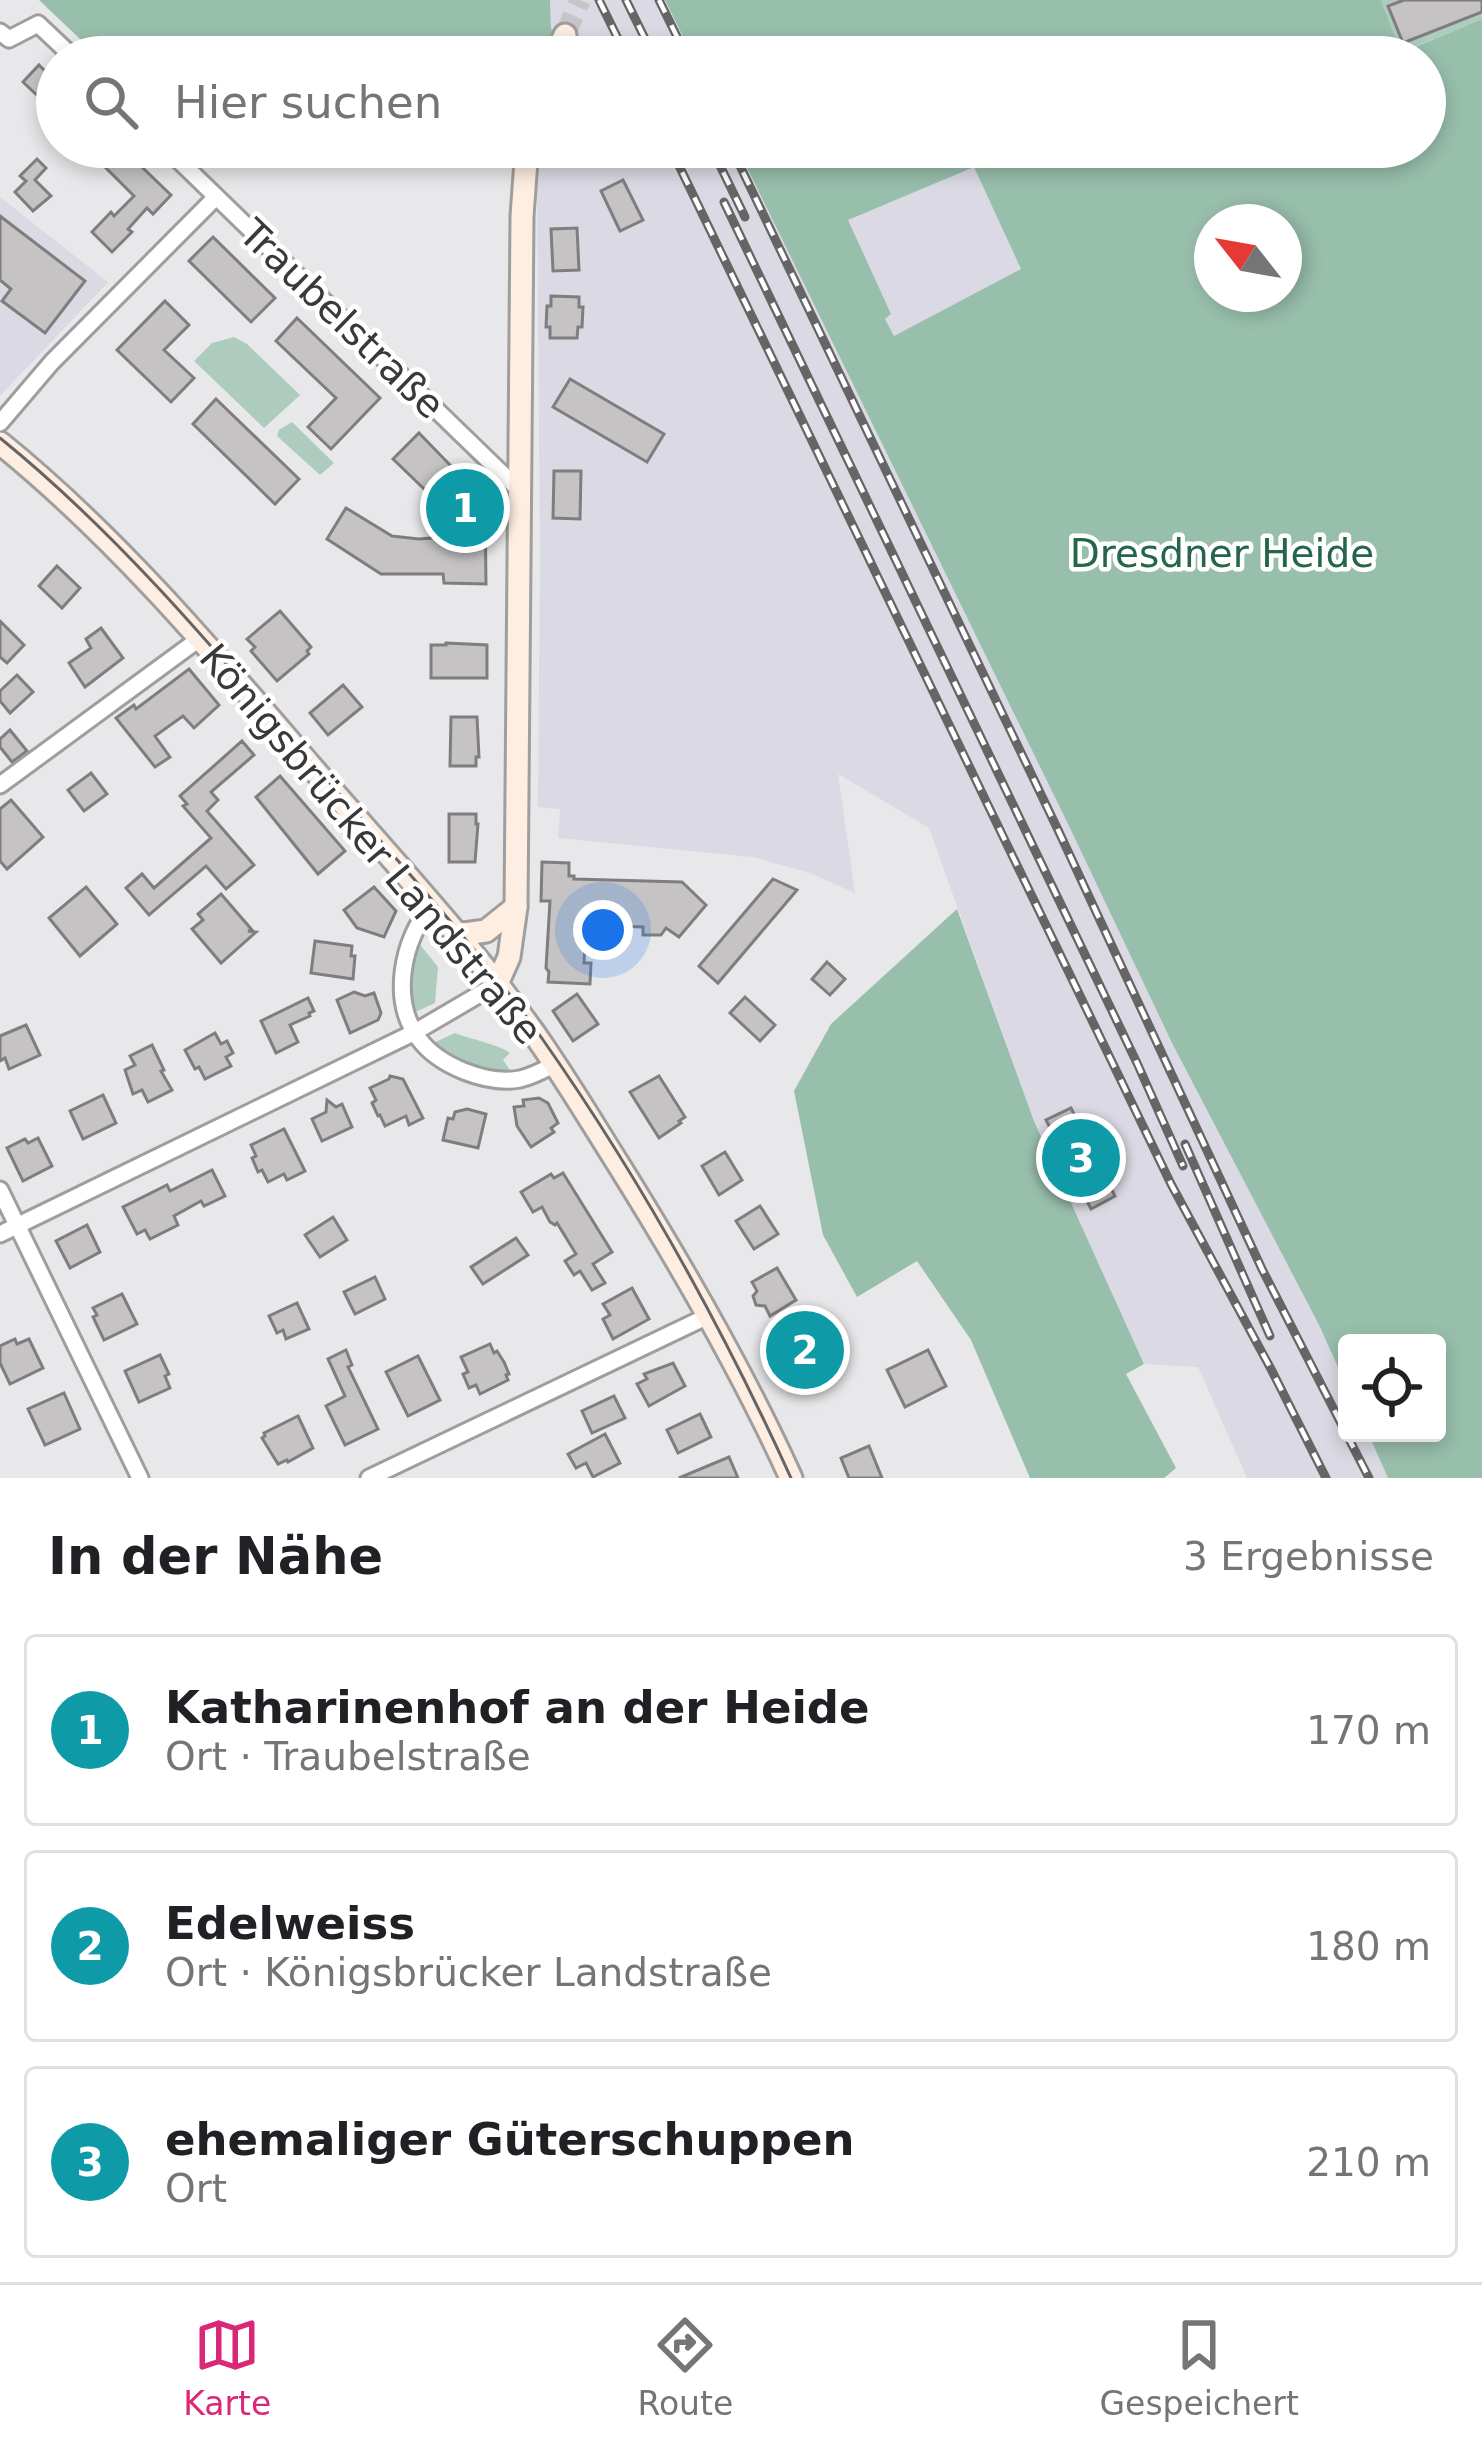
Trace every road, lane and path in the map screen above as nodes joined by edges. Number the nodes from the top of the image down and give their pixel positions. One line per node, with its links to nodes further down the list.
1 (0, 32): 2 (street)
2 (51, 36)
3 (186, 168): 5 (street, Traubelstraße)
4 (525, 168): 8 (main road)
5 (216, 197): 6 (street); 8 (street, Traubelstraße)
6 (0, 423)
7 (0, 443): 9 (main road, Königsbrücker Landstraße)
8 (520, 491): 12 (main road)
9 (199, 639): 10 (street); 11 (main road, Königsbrücker Landstraße)
10 (0, 785)
11 (430, 907): 13 (main road, Königsbrücker Landstraße); 15 (street)
12 (516, 907): 13 (main road); 14 (main road)
13 (456, 935): 14 (main road, Königsbrücker Landstraße)
14 (497, 984): 15 (street); 16 (main road, Königsbrücker Landstraße)
15 (420, 1030): 16 (street); 18 (street)
16 (555, 1064): 20 (main road, Königsbrücker Landstraße)
17 (0, 1190): 18 (street)
18 (18, 1225): 19 (street); 21 (street)
19 (0, 1234)
20 (710, 1315): 22 (street); 23 (main road, Königsbrücker Landstraße)
21 (140, 1478)
22 (369, 1478)
23 (791, 1478)

